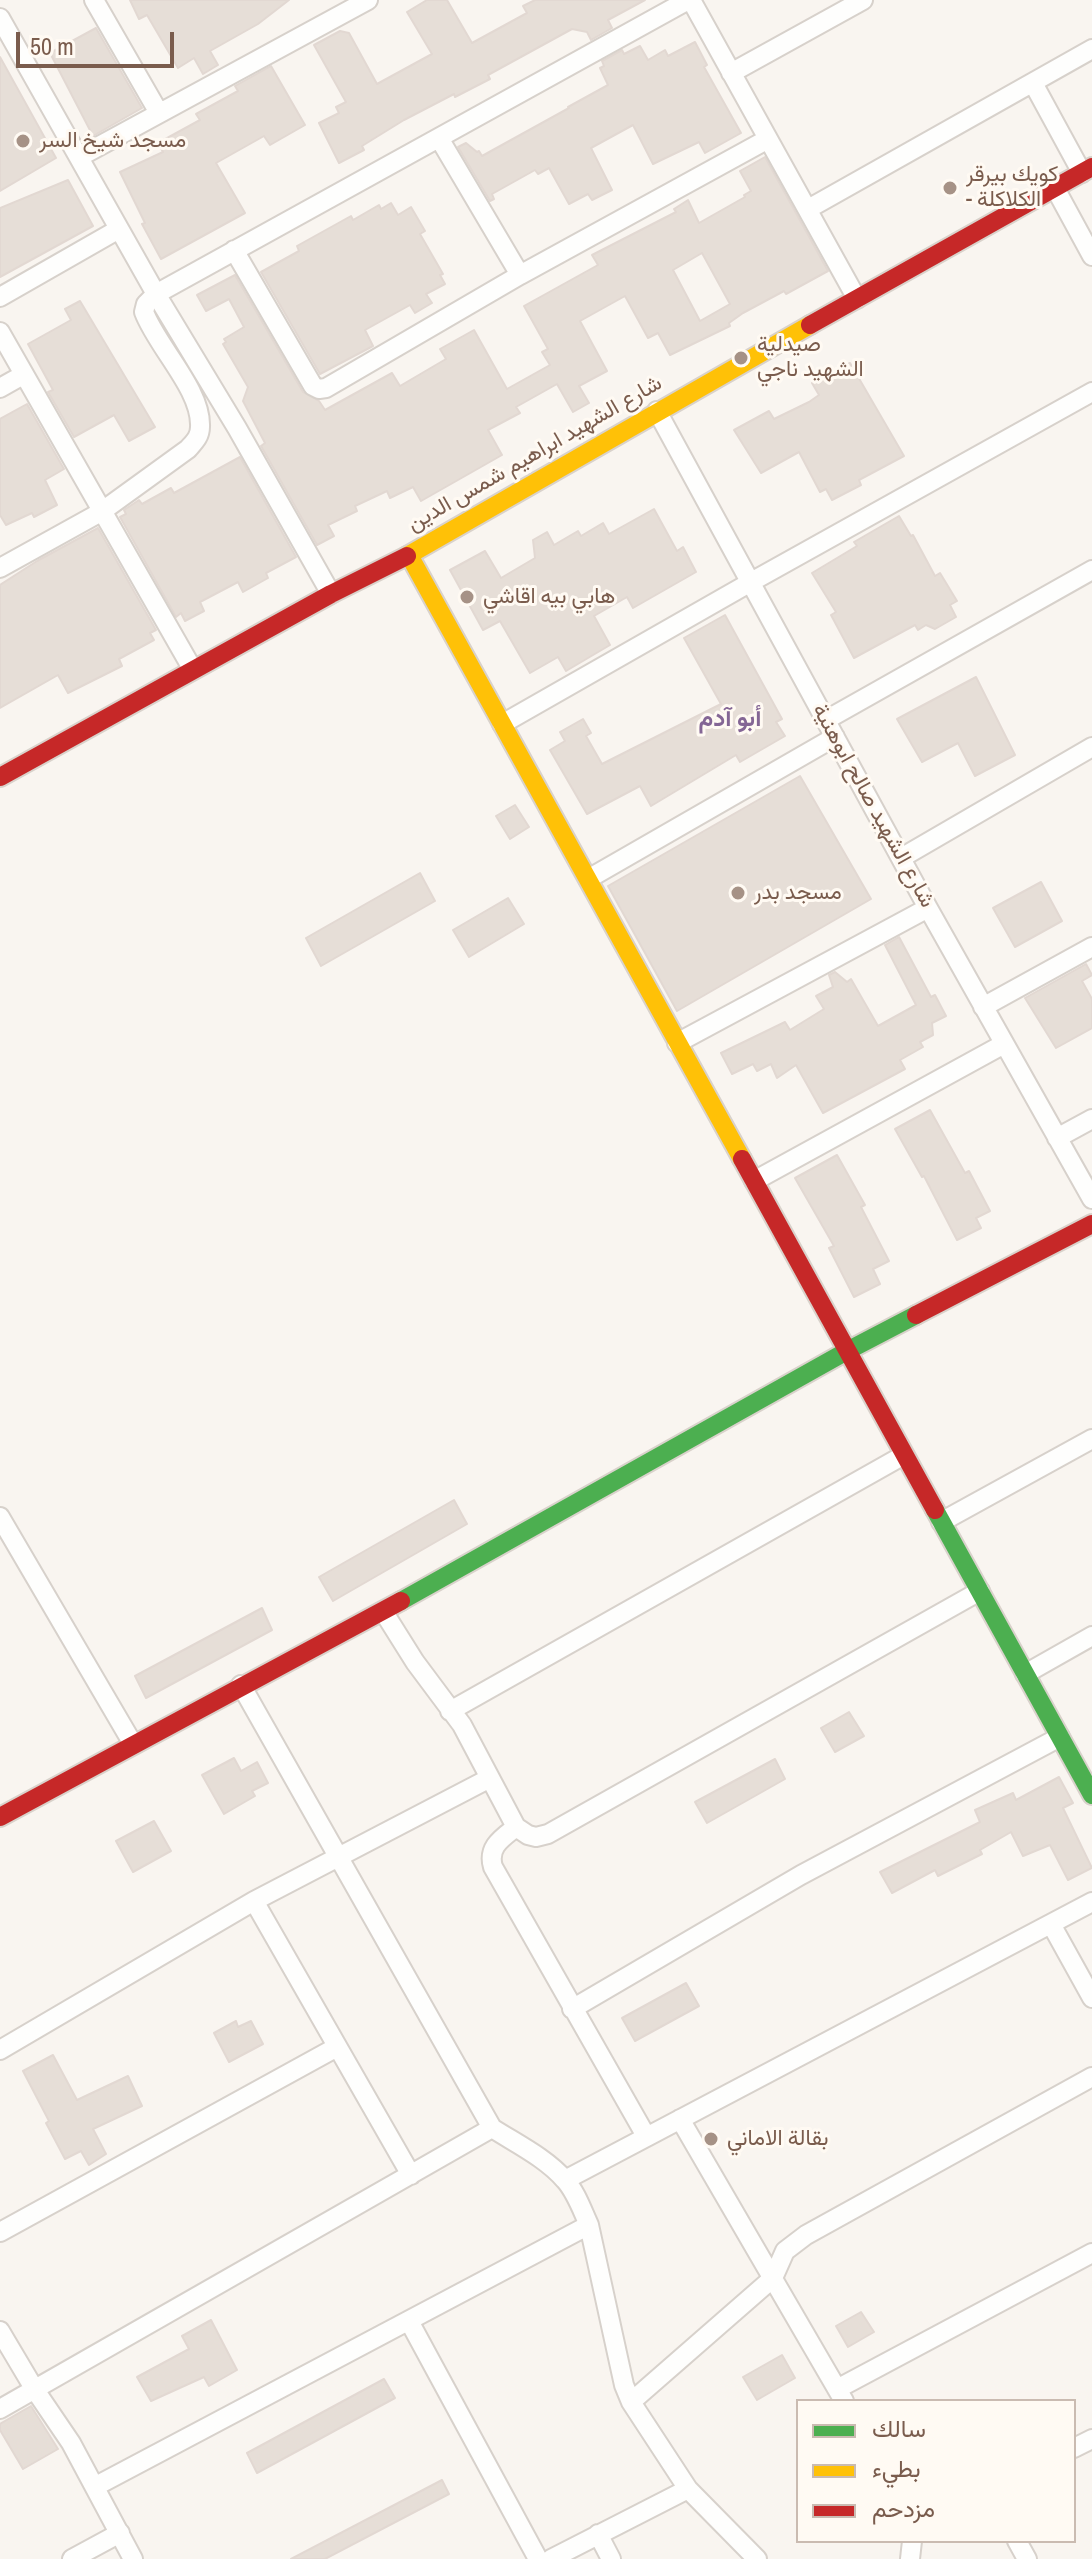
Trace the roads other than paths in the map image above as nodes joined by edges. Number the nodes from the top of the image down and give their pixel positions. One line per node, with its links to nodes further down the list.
1 (94, 0): 9 (street)
2 (368, 0): 9 (street)
3 (689, 0): 7 (street); 10 (street)
4 (863, 0): 7 (street)
5 (0, 18): 12 (street)
6 (1092, 49): 8 (street)
7 (731, 73): 11 (street)
8 (1033, 83): 13 (street); 15 (street)
9 (159, 113): 12 (street)
10 (439, 138): 17 (street); 19 (street)
11 (768, 139): 15 (street); 19 (street)
12 (79, 157): 16 (street)
13 (1087, 170): 14 (street, شارع الشهيد ابراهيم شمس الدين)
14 (1055, 188): 18 (street); 22 (street, شارع الشهيد ابراهيم شمس الدين)
15 (808, 209): 22 (street)
16 (119, 229): 20 (street); 21 (street)
17 (234, 250): 19 (street); 20 (street)
18 (1092, 256)
19 (520, 275)
20 (156, 294): 28 (street); 33 (street)
21 (0, 297)
22 (857, 299): 27 (street, شارع الشهيد ابراهيم شمس الدين)
23 (0, 332): 24 (street)
24 (23, 375): 25 (street); 28 (street)
25 (0, 388)
26 (1092, 392): 32 (street)
27 (657, 411): 29 (street, شارع الشهيد ابراهيم شمس الدين); 32 (street, شارع الشهيد صالح ابوهنية)
28 (101, 512): 30 (street); 34 (street)
29 (409, 555): 33 (street, شارع الشهيد ابراهيم شمس الدين); 35 (street)
30 (0, 568)
31 (1092, 570): 36 (street)
32 (751, 582): 35 (street); 36 (street, شارع الشهيد صالح ابوهنية)
33 (331, 594): 34 (street, شارع الشهيد ابراهيم شمس الدين)
34 (193, 670): 38 (street, شارع الشهيد ابراهيم شمس الدين)
35 (502, 724): 40 (street)
36 (830, 729): 39 (street, شارع الشهيد صالح ابوهنية); 40 (street)
37 (1092, 747): 39 (street)
38 (0, 777)
39 (901, 858): 41 (street, شارع الشهيد صالح ابوهنية)
40 (588, 879): 44 (street)
41 (928, 908): 43 (street, شارع الشهيد صالح ابوهنية); 44 (street)
42 (1092, 947): 43 (street)
43 (983, 1007): 45 (street, شارع الشهيد صالح ابوهنية)
44 (677, 1043): 48 (street)
45 (1004, 1044): 47 (street, شارع الشهيد صالح ابوهنية); 48 (street)
46 (1092, 1119): 47 (street)
47 (1057, 1138): 49 (street, شارع الشهيد صالح ابوهنية)
48 (754, 1181): 51 (street)
49 (1092, 1199)
50 (1092, 1224): 51 (street)
51 (847, 1351): 53 (street); 57 (street)
52 (1092, 1439): 55 (street)
53 (904, 1455): 55 (street); 61 (street)
54 (0, 1517): 63 (street)
55 (941, 1522): 56 (street)
56 (980, 1591): 59 (street); 67 (street)
57 (383, 1611): 60 (street); 61 (street)
58 (1092, 1636): 59 (street)
59 (1025, 1674): 62 (street)
60 (241, 1685): 63 (street); 68 (street)
61 (450, 1711): 64 (street)
62 (1060, 1737): 65 (street); 73 (street)
63 (133, 1744): 66 (street)
64 (490, 1778): 67 (street); 68 (street)
65 (1092, 1795)
66 (0, 1817)
67 (516, 1827): 73 (street)
68 (338, 1856): 69 (street); 78 (street)
69 (254, 1901): 74 (street); 75 (street)
70 (1092, 1902): 71 (street)
71 (1051, 1924): 72 (street); 77 (street)
72 (1092, 1998)
73 (572, 2009): 79 (street)
74 (337, 2047): 80 (street); 83 (street)
75 (0, 2050)
76 (1092, 2077): 85 (street)
77 (680, 2119): 79 (street); 85 (street)
78 (492, 2128): 80 (street); 81 (street)
79 (646, 2136): 81 (street)
80 (411, 2175): 88 (street)
81 (565, 2180): 82 (street)
82 (589, 2225): 86 (street); 90 (street)
83 (0, 2232)
84 (1092, 2253): 89 (street)
85 (773, 2278): 89 (street); 90 (street)
86 (409, 2321): 92 (street); 98 (street)
87 (0, 2331): 88 (street)
88 (35, 2390): 91 (street); 92 (street)
89 (840, 2395)
90 (631, 2402): 93 (street)
91 (0, 2409)
92 (96, 2486): 94 (street)
93 (688, 2489): 95 (street); 101 (street)
94 (120, 2533): 96 (street); 97 (street)
95 (598, 2534): 99 (street); 100 (street)
96 (72, 2559)
97 (133, 2559)
98 (538, 2559)
99 (551, 2559)
100 (611, 2559)
101 (757, 2559)

